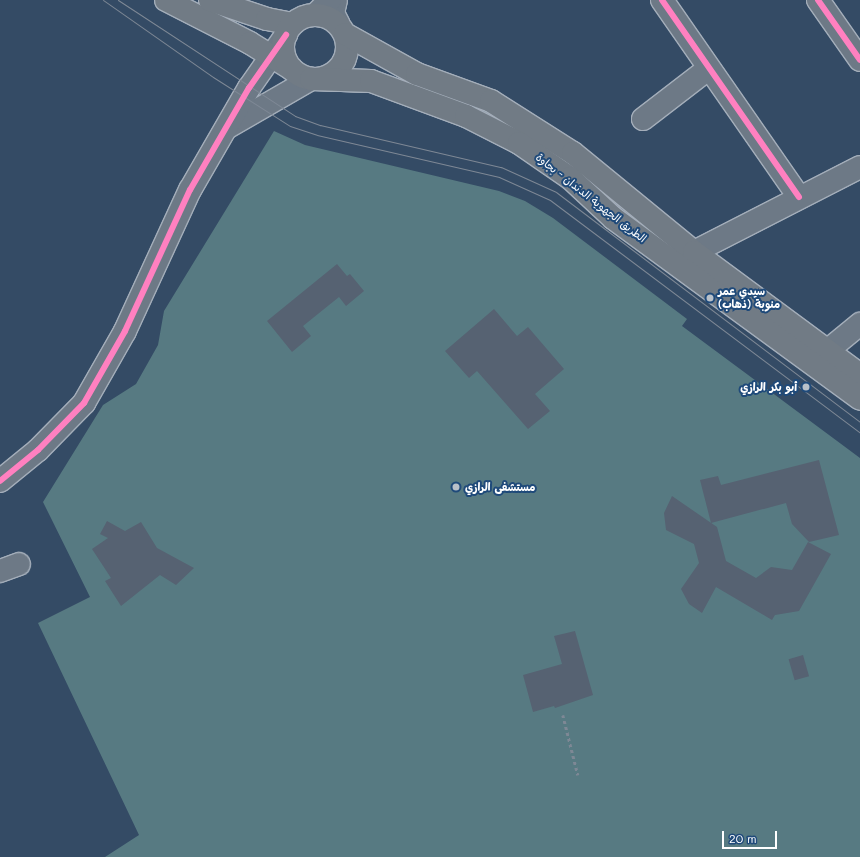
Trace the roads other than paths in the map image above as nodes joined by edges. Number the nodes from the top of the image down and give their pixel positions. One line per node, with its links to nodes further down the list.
1 (166, 0): 10 (main road)
2 (210, 0): 8 (main road)
3 (330, 0): 7 (street)
4 (336, 0): 9 (street)
5 (662, 0): 13 (street)
6 (818, 0): 11 (street)
7 (315, 15): 8 (main road); 9 (main road)
8 (290, 29): 10 (street); 12 (main road)
9 (342, 30): 14 (main road); 19 (main road, الطريق الجهوية الدندان - بجاوة)
10 (269, 56): 12 (main road); 16 (street)
11 (860, 60)
12 (292, 69): 14 (main road)
13 (708, 69): 15 (street); 18 (street)
14 (311, 79): 16 (street); 19 (main road, الطريق الجهوية الدندان - بجاوة)
15 (643, 119)
16 (224, 130): 24 (street)
17 (860, 167): 18 (street)
18 (799, 197): 19 (street)
19 (687, 259): 21 (main road, الطريق الجهوية الدندان - بجاوة); 23 (main road, الطريق الجهوية الدندان - بجاوة)
20 (860, 324): 21 (street)
21 (827, 351): 22 (main road, الطريق الجهوية الدندان - بجاوة)
22 (860, 375)
23 (860, 399)
24 (0, 481)

